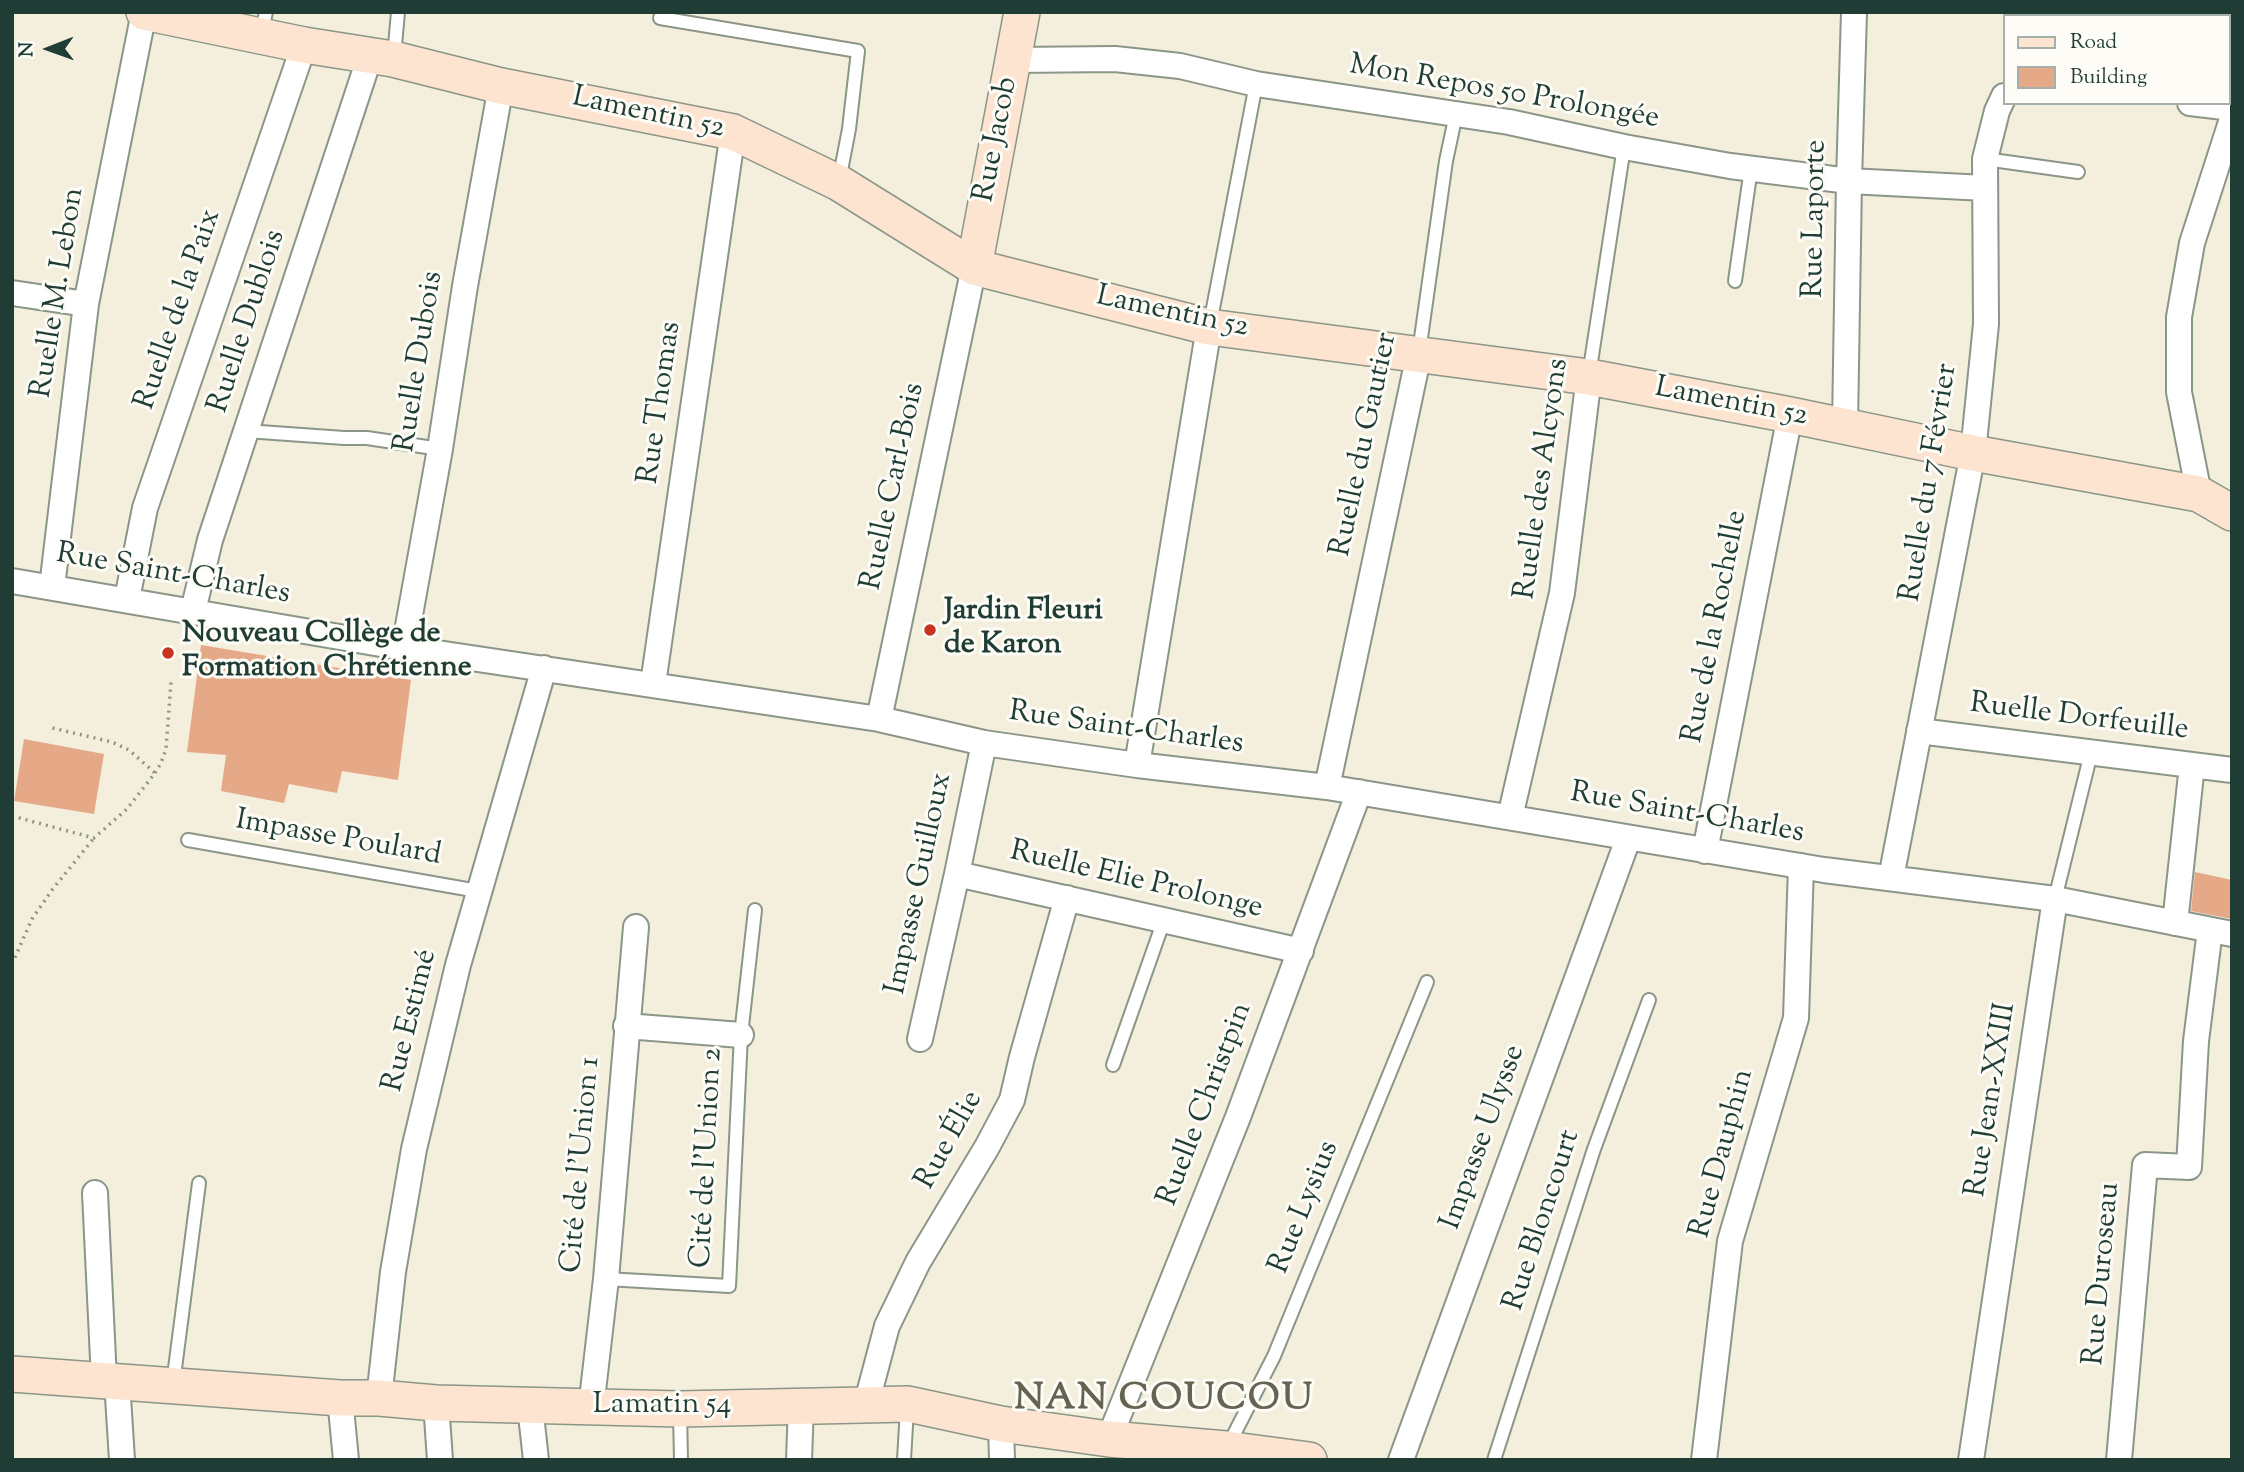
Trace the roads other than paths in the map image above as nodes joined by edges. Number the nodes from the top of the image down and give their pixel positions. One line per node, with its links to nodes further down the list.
1 (144, 12): 6 (street, Lamentin 52); 28 (street, Ruelle M. Lebon)
2 (398, 12): 8 (lane)
3 (1022, 12): 9 (street, Rue Jacob)
4 (1854, 12): 22 (street, Rue Laporte)
5 (660, 18): 23 (lane)
6 (264, 24): 7 (street, Lamentin 52)
7 (304, 44): 8 (street, Lamentin 52); 41 (street, Ruelle de la Paix)
8 (382, 57): 11 (street, Lamentin 52); 34 (street, Ruelle Dublois)
9 (1013, 61): 10 (street, Mon Repos 50 Prolongée); 25 (street, Rue Jacob)
10 (1256, 84): 15 (street, Mon Repos 50 Prolongée); 29 (lane)
11 (501, 86): 17 (street, Lamentin 52); 35 (street, Ruelle Dubois)
12 (2002, 100): 19 (street, Ruelle du 7 Février)
13 (2207, 105): 14 (street)
14 (2232, 108)
15 (1455, 114): 18 (street, Mon Repos 50 Prolongée); 30 (lane, Ruelle du Gautier)
16 (2232, 119): 37 (street)
17 (733, 132): 23 (street, Lamentin 52); 45 (street, Rue Thomas)
18 (1624, 147): 20 (street, Mon Repos 50 Prolongée); 31 (lane, Ruelle des Alcyons)
19 (1985, 159): 21 (lane); 24 (street, Ruelle du 7 Février)
20 (1751, 168): 22 (street, Mon Repos 50 Prolongée); 26 (lane)
21 (2078, 172)
22 (1849, 181): 24 (street, Mon Repos 50 Prolongée); 33 (street, Rue Laporte)
23 (839, 183): 25 (street, Lamentin 52)
24 (1985, 187): 36 (street, Ruelle du 7 Février)
25 (974, 267): 29 (street, Lamentin 52); 46 (street, Ruelle Carl-Bois)
26 (1735, 281)
27 (12, 293): 28 (street)
28 (86, 304): 40 (street, Ruelle M. Lebon)
29 (1209, 327): 30 (street, Lamentin 52); 50 (street)
30 (1419, 354): 31 (street, Lamentin 52); 53 (street, Ruelle du Gautier)
31 (1589, 377): 32 (street, Lamentin 52); 55 (street, Ruelle des Alcyons)
32 (1790, 415): 33 (street, Lamentin 52); 58 (street, Rue de la Rochelle)
33 (1845, 426): 36 (street, Lamentin 52)
34 (246, 431): 35 (lane); 42 (street, Ruelle Dublois)
35 (440, 449): 43 (street, Ruelle Dubois)
36 (1973, 453): 37 (street, Lamentin 52); 47 (street, Ruelle du 7 Février)
37 (2199, 494): 38 (street, Lamentin 52)
38 (2232, 513)
39 (12, 581): 40 (street, Rue Saint-Charles)
40 (52, 587): 41 (street, Rue Saint-Charles)
41 (127, 599): 42 (street, Rue Saint-Charles)
42 (193, 611): 43 (street, Rue Saint-Charles)
43 (404, 648): 44 (street, Rue Saint-Charles)
44 (544, 668): 45 (street, Rue Saint-Charles); 62 (street, Rue Estimé)
45 (653, 684): 46 (street, Rue Saint-Charles)
46 (879, 719): 48 (street, Rue Saint-Charles)
47 (1919, 731): 49 (street, Ruelle Dorfeuille); 61 (street, Ruelle du 7 Février)
48 (984, 743): 50 (street, Rue Saint-Charles); 60 (street, Impasse Guilloux)
49 (2091, 753): 51 (street, Ruelle Dorfeuille); 64 (lane, Rue Jean-XXIII)
50 (1137, 765): 53 (street, Rue Saint-Charles)
51 (2192, 765): 52 (street, Ruelle Dorfeuille); 67 (street)
52 (2232, 770)
53 (1327, 787): 54 (street, Rue Saint-Charles)
54 (1359, 792): 55 (street, Rue Saint-Charles); 70 (street, Ruelle Christpin)
55 (1510, 817): 56 (street, Rue Saint-Charles)
56 (1628, 839): 58 (street, Rue Saint-Charles); 104 (street, Impasse Ulysse)
57 (188, 840): 62 (lane, Impasse Poulard)
58 (1705, 851): 59 (street, Rue Saint-Charles)
59 (1801, 866): 61 (street, Rue Saint-Charles); 106 (street, Rue Dauphin)
60 (957, 874): 63 (street, Ruelle Elie Prolonge); 75 (street, Impasse Guilloux)
61 (1891, 878): 64 (street, Rue Saint-Charles)
62 (478, 891): 84 (street, Rue Estimé)
63 (1067, 898): 66 (street, Ruelle Elie Prolonge); 88 (street, Rue Élie)
64 (2056, 899): 67 (street, Rue Saint-Charles); 107 (street, Rue Jean-XXIII)
65 (754, 910): 74 (lane, Cité de l'Union 2)
66 (1164, 919): 70 (street, Ruelle Elie Prolonge); 76 (lane)
67 (2175, 923): 69 (street, Rue Saint-Charles)
68 (636, 927): 73 (street, Cité de l'Union 1)
69 (2221, 932): 108 (street, Rue Duroseau)
70 (1301, 951): 93 (street, Ruelle Christpin)
71 (1426, 982): 94 (lane, Rue Lysius)
72 (1649, 1000): 105 (lane, Rue Bloncourt)
73 (626, 1026): 74 (street); 79 (street, Cité de l'Union 1)
74 (741, 1035): 79 (lane, Cité de l'Union 2)
75 (920, 1040)
76 (1113, 1065)
77 (199, 1183): 82 (lane)
78 (95, 1194): 81 (street)
79 (606, 1279): 90 (street, Cité de l'Union 1)
80 (12, 1374): 81 (street, Lamatin 54)
81 (111, 1381): 82 (street, Lamatin 54); 95 (street)
82 (173, 1384): 83 (street, Lamatin 54)
83 (340, 1398): 84 (street, Lamatin 54); 96 (street)
84 (379, 1398): 85 (street, Lamatin 54)
85 (436, 1403): 89 (street, Lamatin 54); 97 (street)
86 (908, 1404): 88 (street, Lamatin 54); 92 (street, Lamatin 54); 101 (lane)
87 (801, 1405): 88 (street, Lamatin 54); 91 (street, Lamatin 54); 100 (street)
88 (866, 1405)
89 (530, 1406): 90 (street, Lamatin 54); 98 (street)
90 (591, 1408): 91 (street, Lamatin 54)
91 (680, 1409): 99 (lane)
92 (1001, 1424): 93 (street, Lamatin 54); 102 (street)
93 (1109, 1440): 94 (street, Lamatin 54)
94 (1226, 1454): 103 (street, Lamatin 54)
95 (122, 1460)
96 (346, 1460)
97 (440, 1460)
98 (536, 1460)
99 (681, 1460)
100 (799, 1460)
101 (904, 1460)
102 (1002, 1460)
103 (1309, 1460)
104 (1401, 1460)
105 (1494, 1460)
106 (1704, 1460)
107 (1971, 1460)
108 (2119, 1460)

